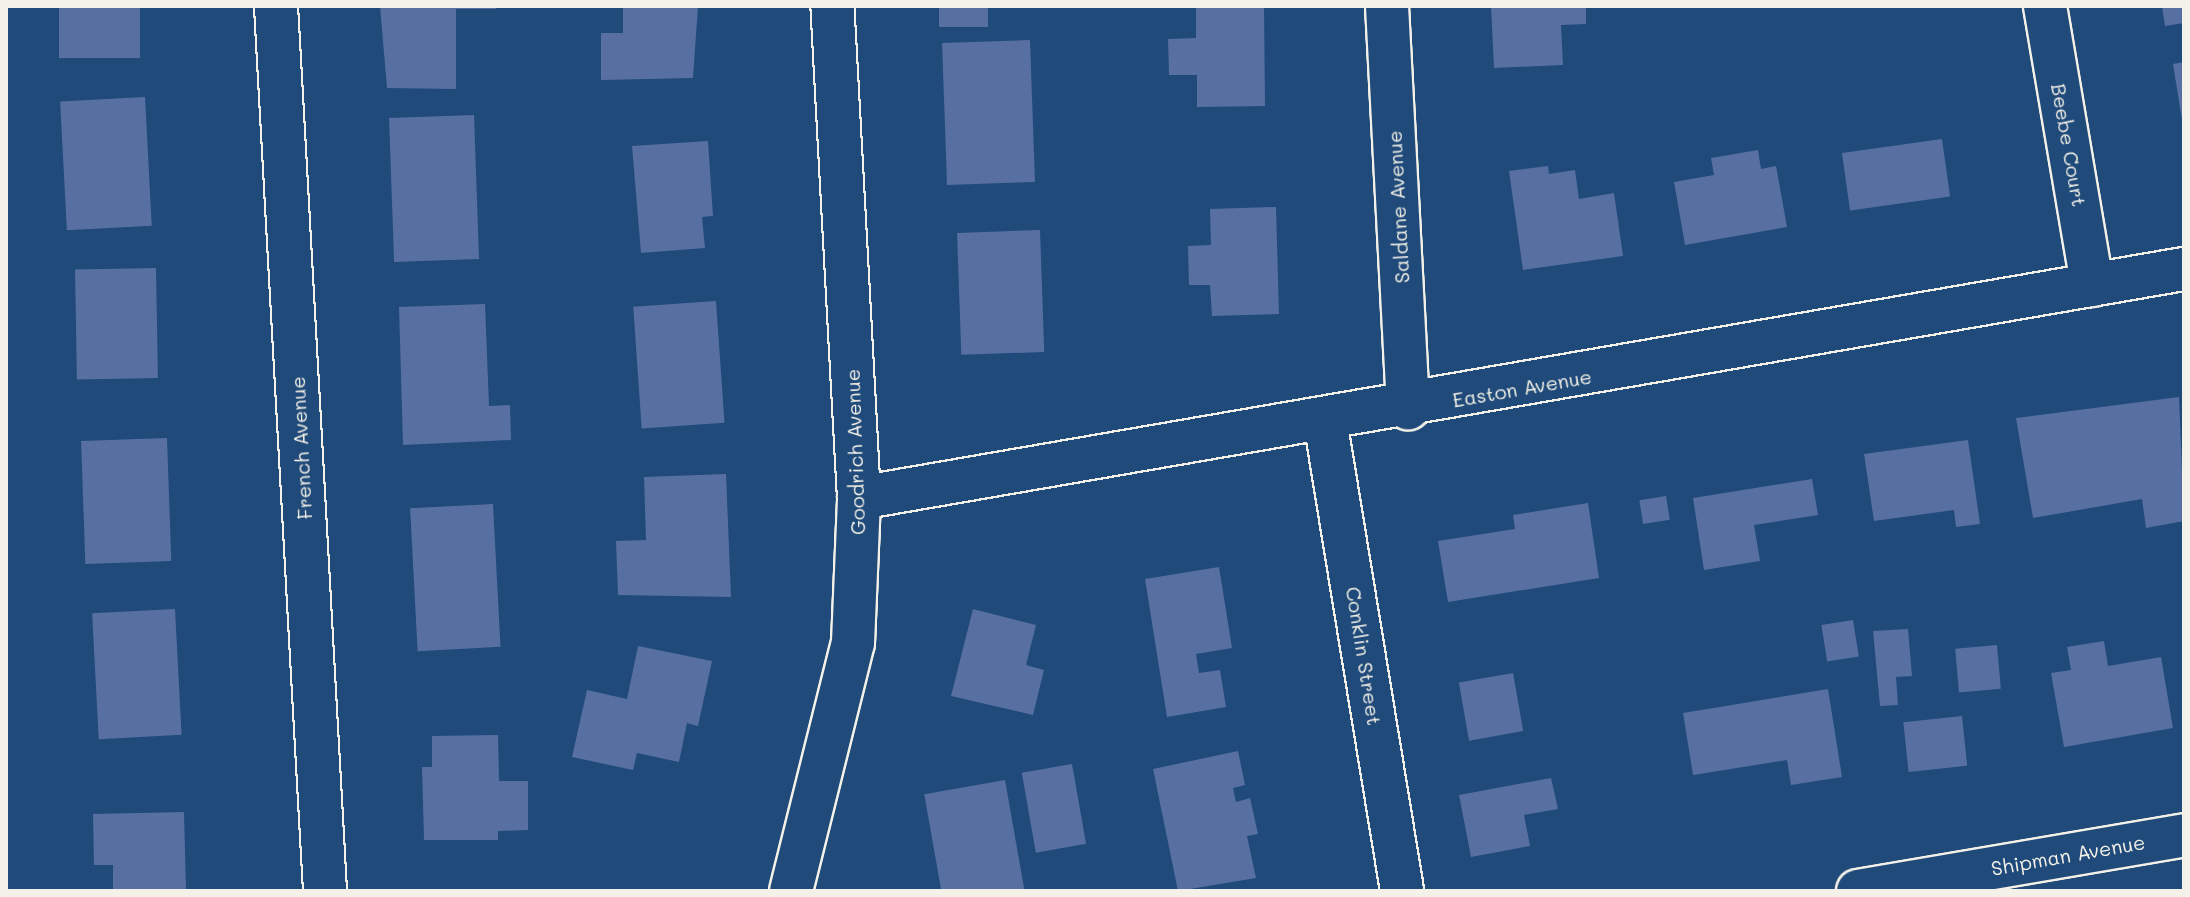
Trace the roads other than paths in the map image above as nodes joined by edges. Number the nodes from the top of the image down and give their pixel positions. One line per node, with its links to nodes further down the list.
1 (276, 6): 11 (street, French Avenue)
2 (832, 6): 9 (street, Goodrich Avenue)
3 (1387, 6): 7 (street, Saldane Avenue)
4 (2045, 6): 6 (street, Beebe Court)
5 (2184, 269): 6 (street, Easton Avenue)
6 (2092, 285): 7 (street, Easton Avenue)
7 (1408, 408): 8 (street, Easton Avenue)
8 (1325, 420): 9 (street, Easton Avenue); 13 (street, Conklin Street)
9 (859, 498): 12 (street, Goodrich Avenue)
10 (2184, 835): 14 (street, Shipman Avenue)
11 (325, 891)
12 (791, 891)
13 (1402, 891)
14 (1858, 891)

